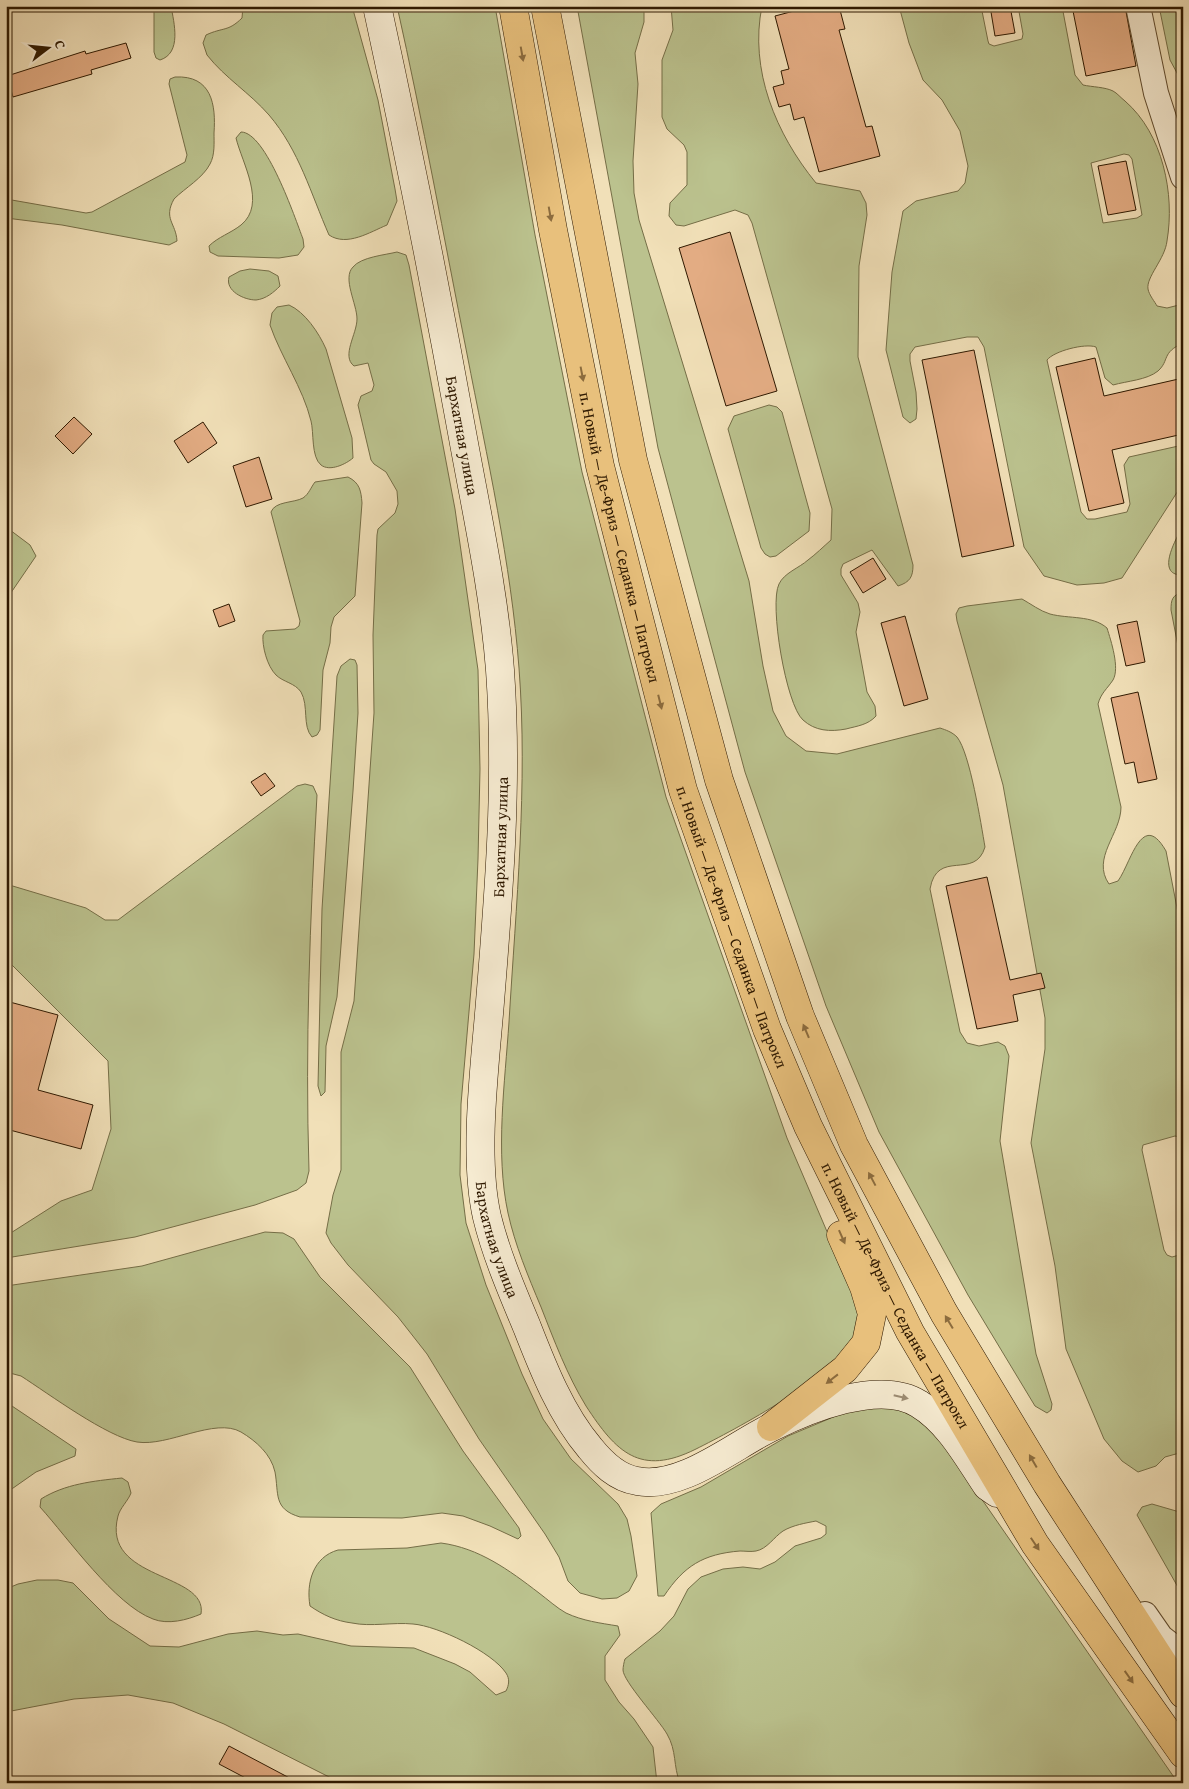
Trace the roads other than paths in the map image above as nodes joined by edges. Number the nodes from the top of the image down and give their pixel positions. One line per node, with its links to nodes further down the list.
1 (377, 6): 7 (main road, Бархатная улица)
2 (513, 6): 6 (main road, п. Новый — Де-Фриз — Седанка — Патрокл, one-way to 6)
3 (545, 6): 8 (main road, п. Новый — Де-Фриз — Седанка — Патрокл, one-way to 3)
4 (1138, 6): 5 (street)
5 (1183, 177)
6 (808, 1126): 7 (main road, one-way to 7); 9 (main road, п. Новый — Де-Фриз — Седанка — Патрокл)
7 (771, 1427): 9 (main road, Бархатная улица, one-way to 9)
8 (1047, 1484): 10 (street); 11 (main road, п. Новый — Де-Фриз — Седанка — Патрокл)
9 (1009, 1503): 12 (main road, п. Новый — Де-Фриз — Седанка — Патрокл, one-way to 12)
10 (1183, 1654)
11 (1183, 1694)
12 (1183, 1754)

